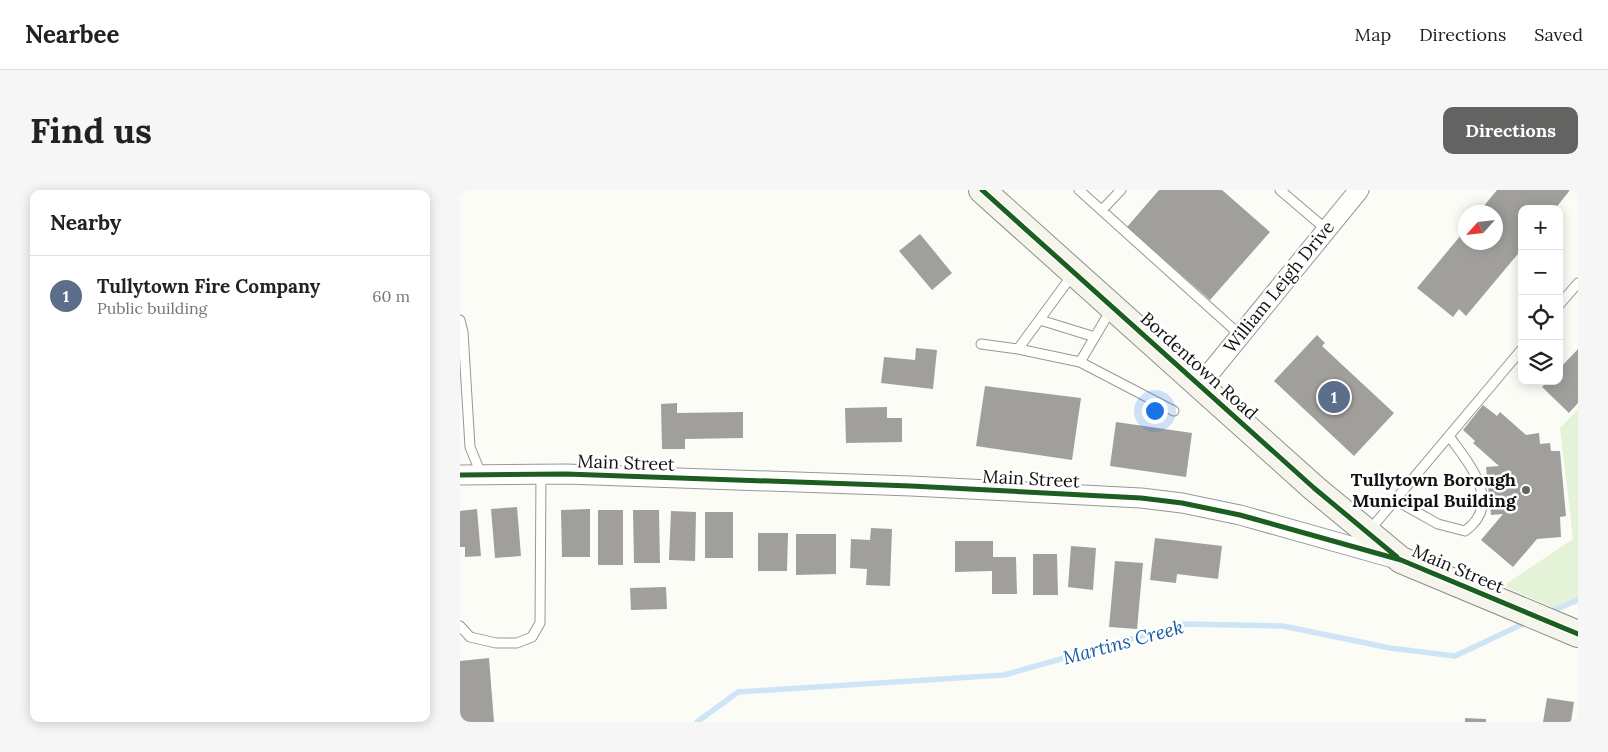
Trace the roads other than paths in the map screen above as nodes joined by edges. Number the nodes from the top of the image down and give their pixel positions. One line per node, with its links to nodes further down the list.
1 (982, 190): 8 (street, Bordentown Road)
2 (1079, 190): 6 (lane)
3 (1121, 190): 6 (lane)
4 (1280, 190): 7 (lane)
5 (1360, 190): 7 (street, William Leigh Drive)
6 (1102, 210): 14 (lane)
7 (1326, 230): 14 (street, William Leigh Drive)
8 (1074, 274): 11 (street, Bordentown Road); 13 (lane)
9 (1578, 283): 10 (lane)
10 (1563, 300)
11 (1112, 307): 15 (lane); 20 (street, Bordentown Road)
12 (460, 320): 23 (lane)
13 (1040, 320): 15 (lane); 17 (lane)
14 (1240, 335): 20 (street, William Leigh Drive)
15 (1095, 337): 19 (lane)
16 (981, 344): 17 (lane)
17 (1018, 349): 19 (lane)
18 (1518, 354): 22 (lane)
19 (1080, 362): 21 (lane)
20 (1200, 385): 27 (street, Bordentown Road)
21 (1174, 411)
22 (1448, 436): 26 (lane); 26 (lane)
23 (481, 474): 24 (street, Main Street); 25 (street, Main Street)
24 (541, 474): 27 (street, Main Street); 29 (lane)
25 (460, 475)
26 (1395, 500): 27 (lane)
27 (1363, 540): 28 (street, Bordentown Road)
28 (1401, 560): 30 (street, Main Street)
29 (460, 626)
30 (1578, 634)

